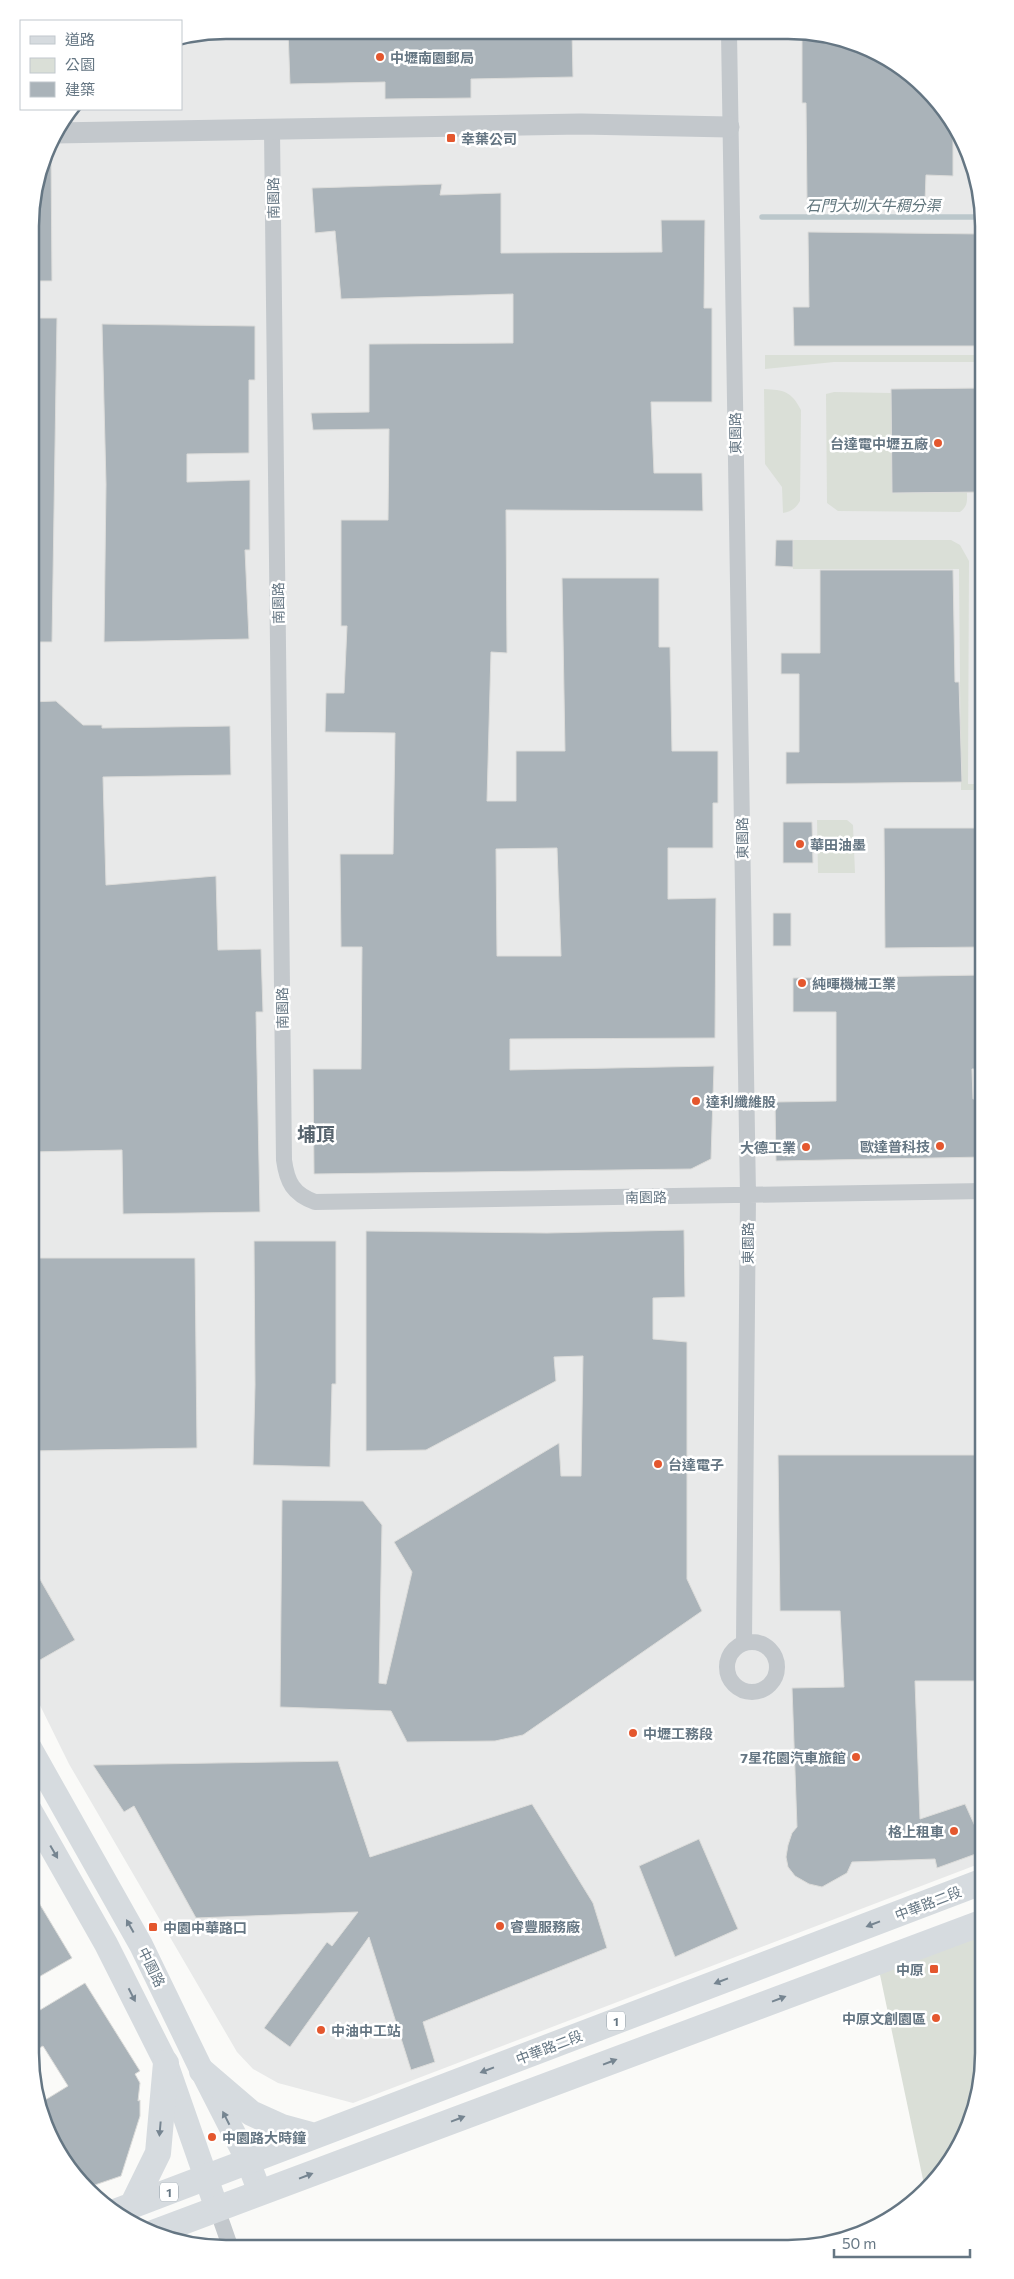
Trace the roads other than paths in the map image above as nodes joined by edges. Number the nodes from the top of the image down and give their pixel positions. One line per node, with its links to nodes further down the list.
1 (729, 39): 2 (street, 東園路)
2 (729, 127): 3 (street); 6 (street, 東園路)
3 (272, 131): 4 (street); 6 (street, 南園路)
4 (63, 133)
5 (975, 1191): 6 (street, 南園路)
6 (748, 1195): 7 (street, 東園路)
7 (744, 1643)
8 (39, 1764): 13 (main road, 中園路, one-way to 8)
9 (39, 1826): 12 (main road, one-way to 12)
10 (975, 1884): 14 (main road, 中華路二段 / 1, one-way to 14)
11 (975, 1925): 17 (main road, one-way to 11)
12 (166, 2063): 16 (main road); 18 (main road, one-way to 18)
13 (202, 2071): 14 (main road); 15 (main road, 中園路, one-way to 13)
14 (315, 2136): 15 (main road, 中華路二段 / 1)
15 (248, 2161): 16 (main road, 中華路二段 / 1); 17 (main road, 中園路)
16 (206, 2177): 18 (main road, 中華路二段 / 1); 19 (main road)
17 (260, 2193): 19 (main road)
18 (123, 2209)
19 (217, 2209): 20 (main road); 21 (street)
20 (163, 2229)
21 (228, 2240)

